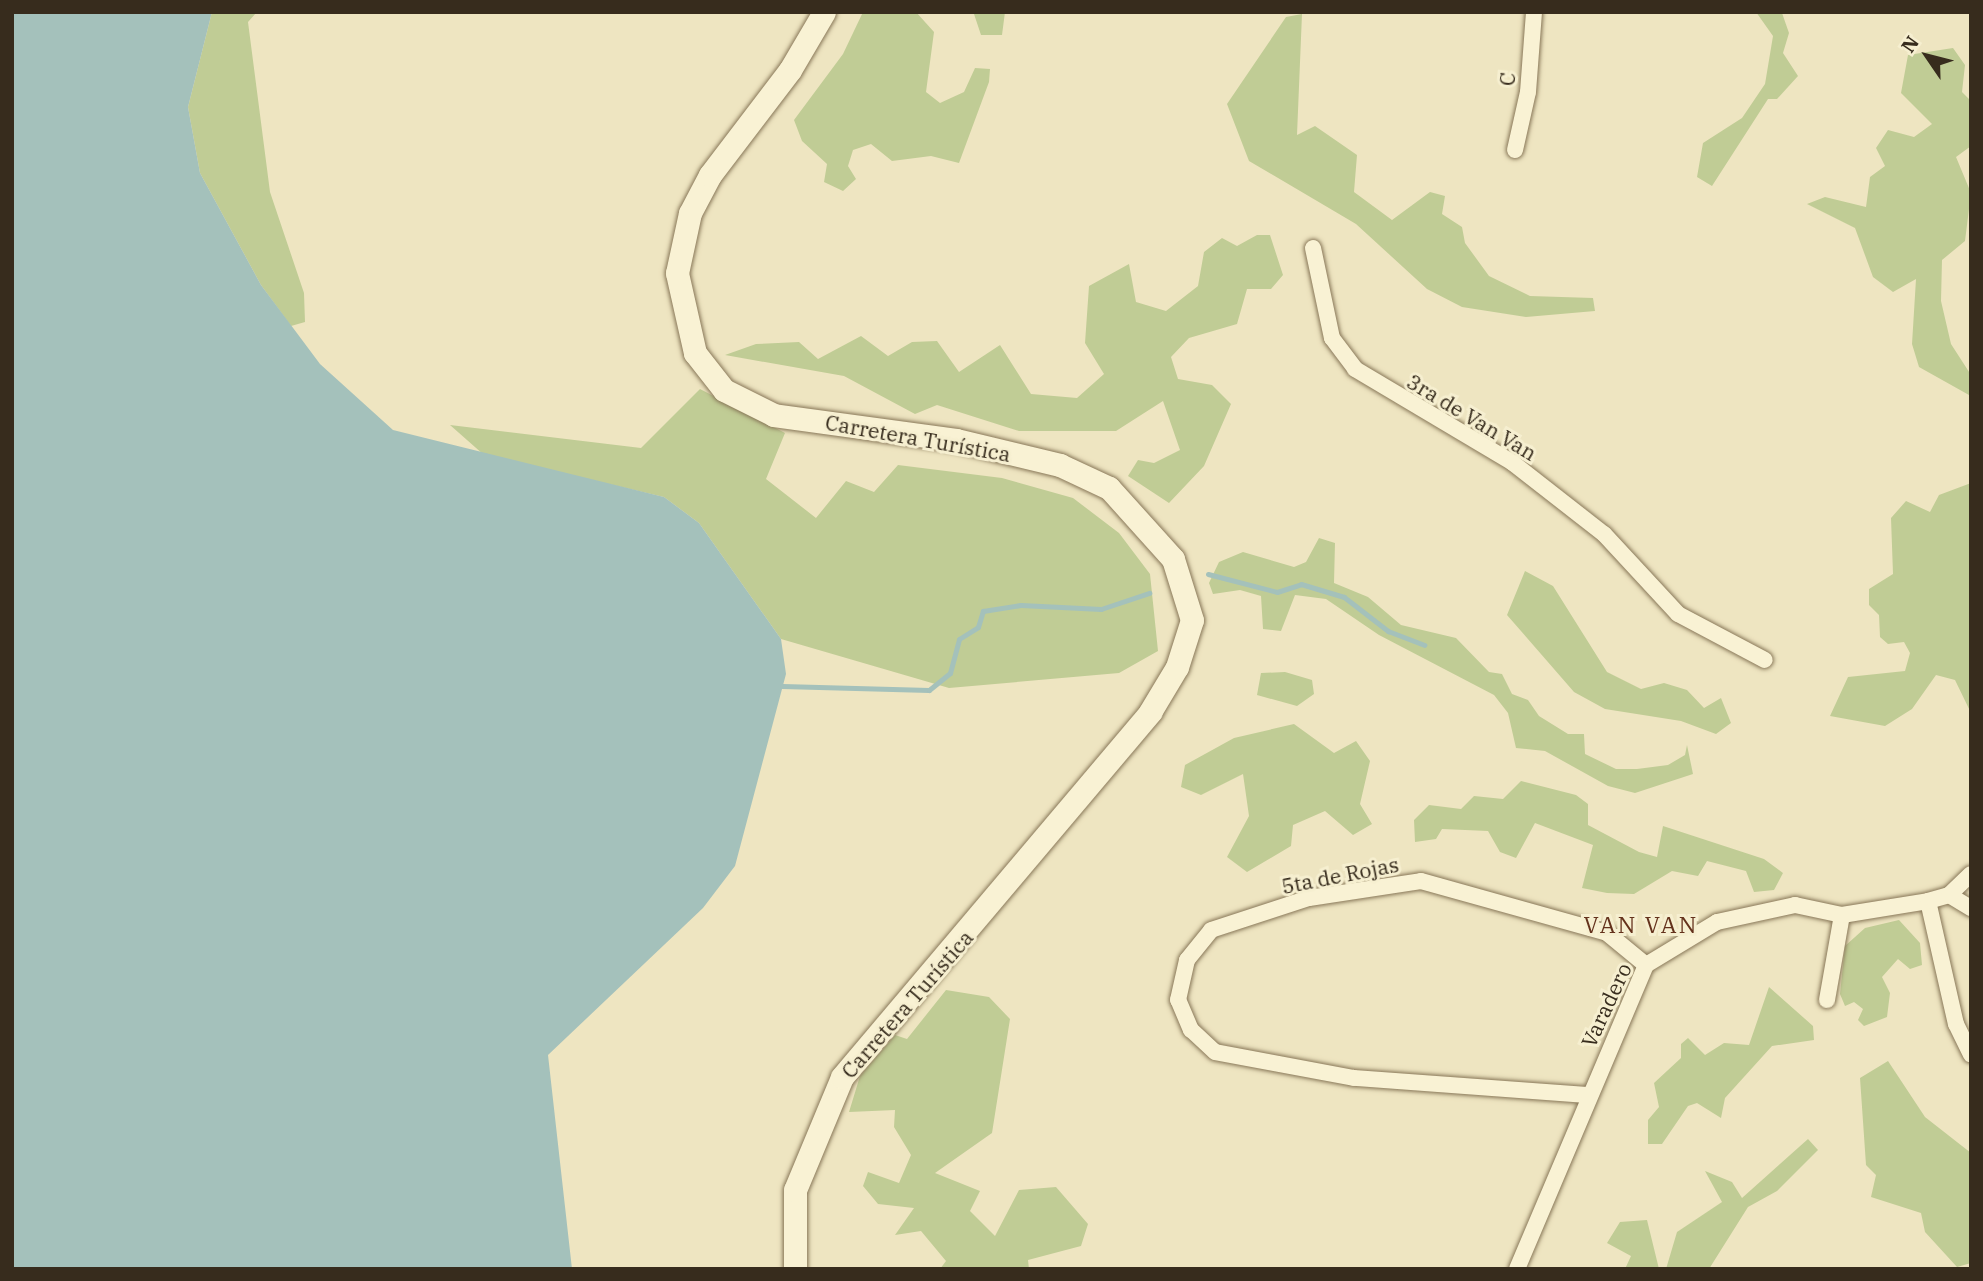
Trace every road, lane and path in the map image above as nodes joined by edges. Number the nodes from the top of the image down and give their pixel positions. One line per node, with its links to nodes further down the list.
1 (824, 12): 15 (main road, Carretera Turística)
2 (1534, 12): 3 (street, C)
3 (1515, 150)
4 (1313, 248): 5 (street, 3ra de Van Van)
5 (1765, 660)
6 (1971, 874): 7 (street, Varadero)
7 (1949, 895): 8 (street, Varadero); 9 (street)
8 (1928, 901): 10 (street, Varadero); 13 (street)
9 (1971, 908)
10 (1842, 915): 11 (street, Varadero); 12 (street)
11 (1646, 965): 14 (street, Varadero); 14 (street, 5ta de Rojas)
12 (1827, 1000)
13 (1971, 1055)
14 (1587, 1095): 16 (street, Varadero)
15 (795, 1269)
16 (1517, 1269)

